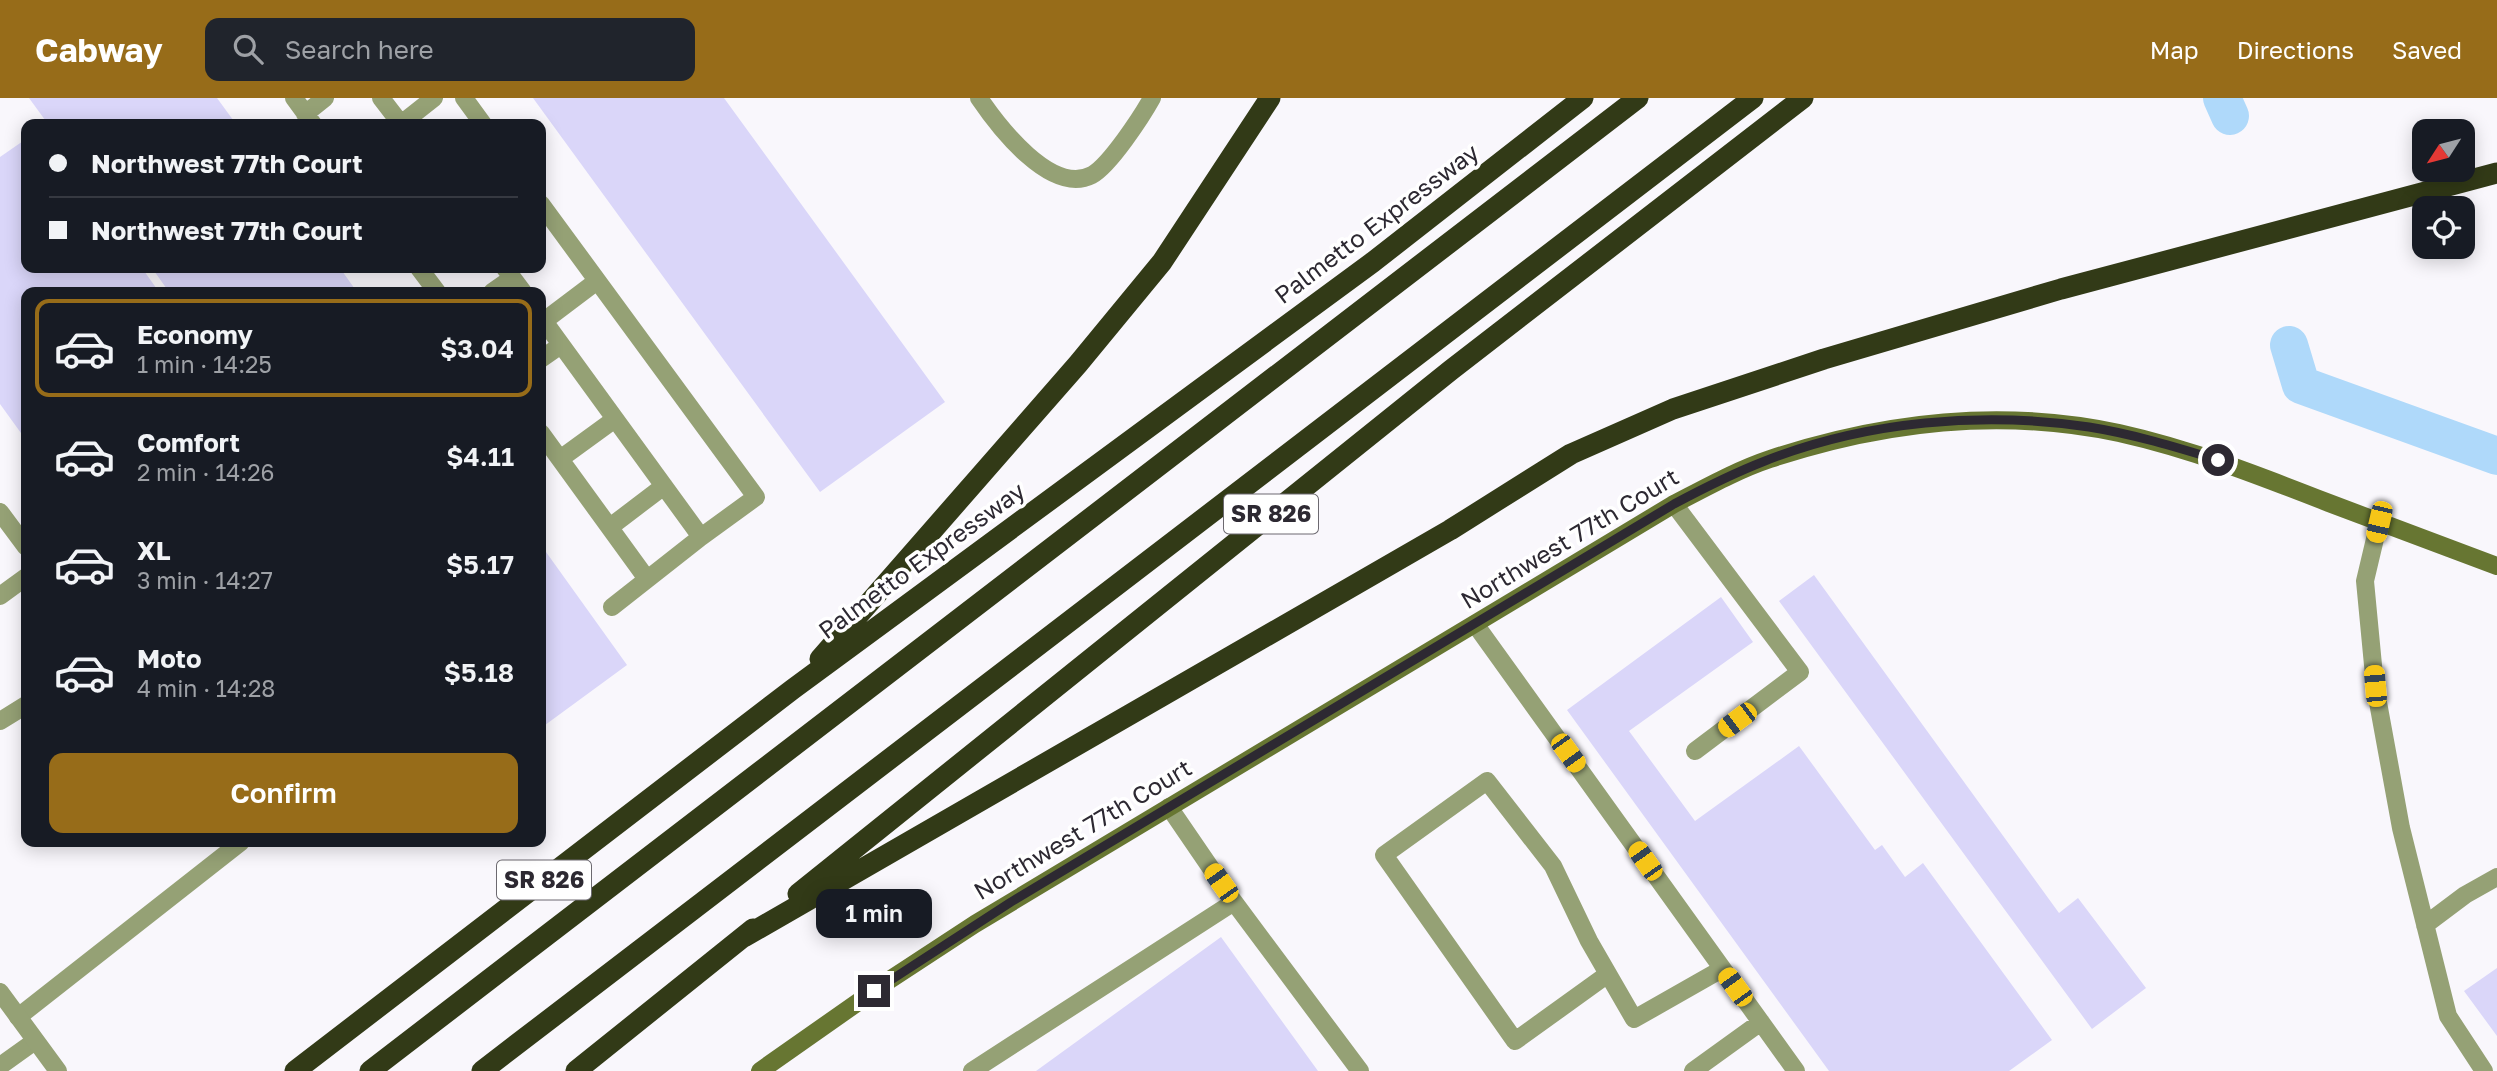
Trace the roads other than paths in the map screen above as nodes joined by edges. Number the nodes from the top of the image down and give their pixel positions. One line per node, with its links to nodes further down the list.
1 (293, 98): 13 (street)
2 (325, 98): 13 (street)
3 (381, 98): 14 (street)
4 (434, 98): 15 (street)
5 (464, 98): 16 (street)
6 (979, 98): 7 (street)
7 (1152, 98)
8 (1270, 98): 40 (highway)
9 (1583, 98): 40 (highway, Palmetto Expressway / SR 826)
10 (1638, 98): 59 (highway)
11 (1753, 98): 60 (highway)
12 (1803, 98): 49 (highway, SR 826)
13 (309, 119)
14 (397, 119)
15 (407, 119)
16 (479, 119)
17 (2497, 173): 49 (highway)
18 (546, 211): 19 (street)
19 (597, 281): 20 (street); 32 (street)
20 (546, 316)
21 (546, 324): 22 (street)
22 (561, 345): 23 (street); 24 (street)
23 (546, 356)
24 (615, 419): 26 (street); 27 (street)
25 (546, 440): 26 (street)
26 (560, 459): 31 (street)
27 (664, 486): 31 (street); 32 (street)
28 (1674, 504): 30 (street, Northwest 77th Court); 39 (street, Northwest 77th Court); 43 (street)
29 (0, 512): 33 (street)
30 (2379, 522): 34 (street, Northwest 77th Court); 48 (street)
31 (610, 527): 35 (street)
32 (701, 537): 35 (street)
33 (21, 540)
34 (2497, 566)
35 (648, 579): 38 (street)
36 (21, 581): 37 (street)
37 (0, 596)
38 (612, 607)
39 (1475, 624): 44 (street, Northwest 77th Court); 50 (street)
40 (793, 689): 58 (highway, Palmetto Expressway / SR 826)
41 (21, 708): 42 (street)
42 (0, 721)
43 (1695, 751)
44 (1168, 807): 47 (street); 62 (street, Northwest 77th Court)
45 (235, 847): 53 (street)
46 (2497, 877): 48 (street)
47 (1234, 902): 63 (street); 64 (street)
48 (2425, 925): 67 (street)
49 (744, 937): 61 (highway, SR 826)
50 (1722, 969): 51 (street); 54 (street)
51 (1608, 974): 51 (street)
52 (0, 992): 53 (street)
53 (18, 1017): 55 (street)
54 (1761, 1022): 65 (street); 66 (street)
55 (35, 1041): 56 (street); 57 (street)
56 (0, 1066)
57 (58, 1071)
58 (295, 1071)
59 (370, 1071)
60 (482, 1071)
61 (576, 1071)
62 (760, 1071)
63 (972, 1071)
64 (1360, 1071)
65 (1693, 1071)
66 (1796, 1071)
67 (2484, 1071)

